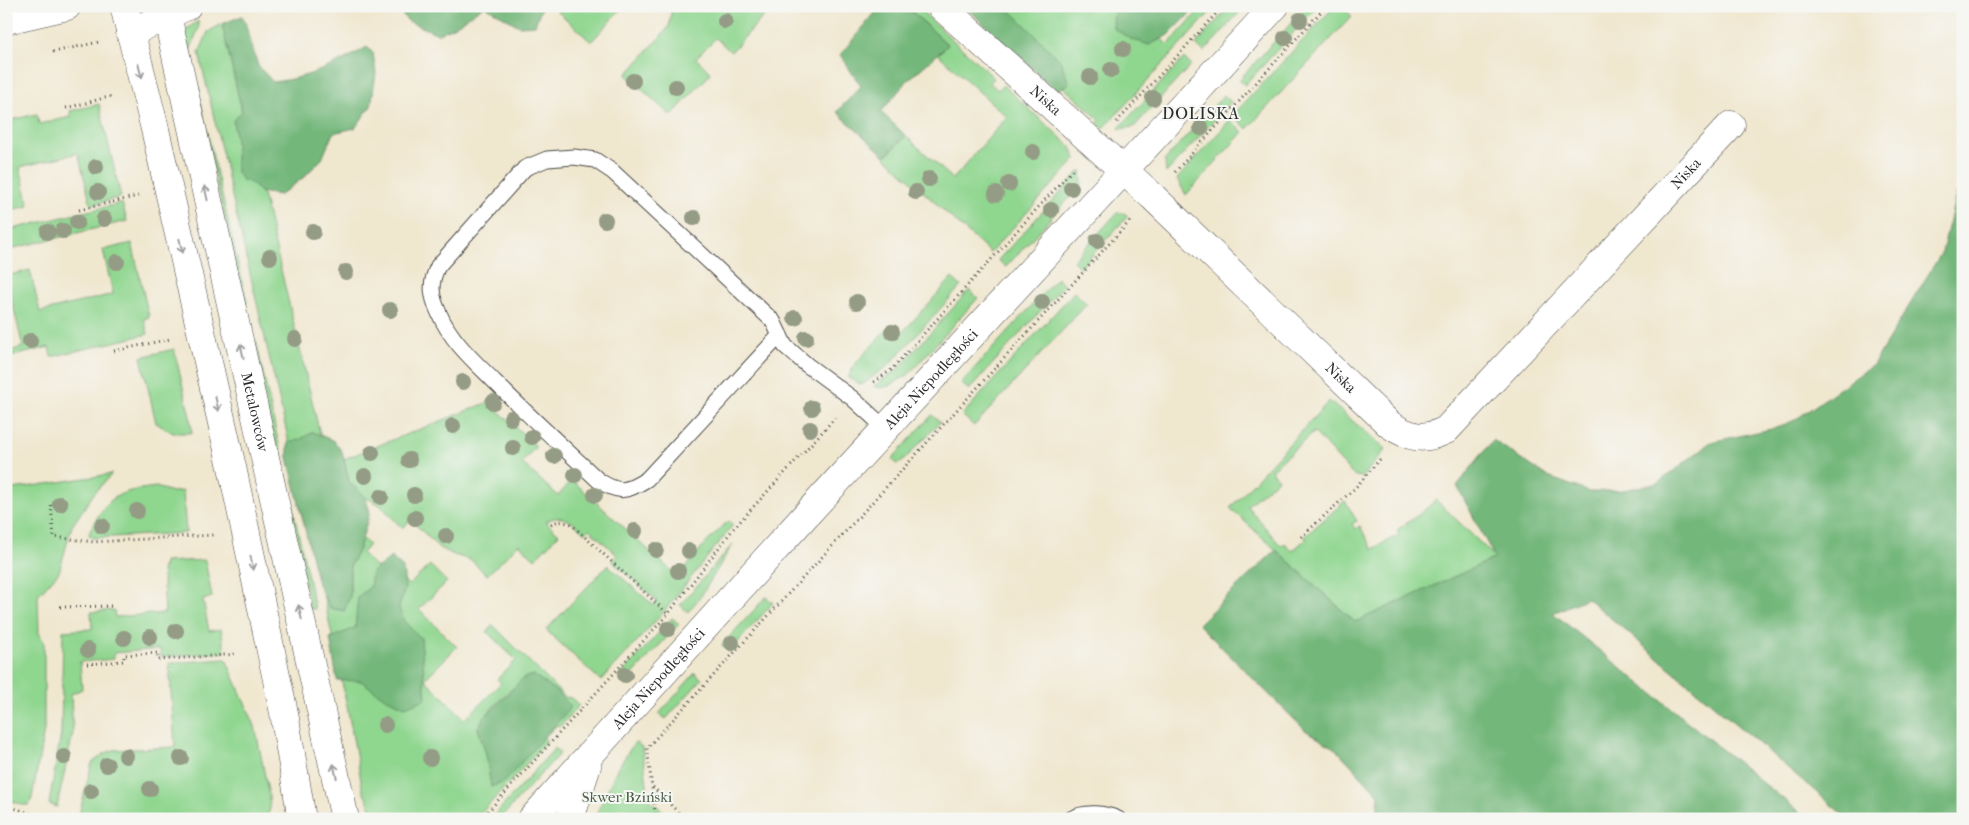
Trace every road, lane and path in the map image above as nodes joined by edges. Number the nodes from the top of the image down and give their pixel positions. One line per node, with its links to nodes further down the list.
1 (67, 6): 8 (street)
2 (124, 6): 9 (street)
3 (941, 6): 16 (street, Niska)
4 (1223, 6): 14 (path)
5 (1275, 6): 16 (street, Aleja Niepodległości)
6 (1326, 6): 17 (path)
7 (173, 10): 9 (street); 41 (street, Metalowców, one-way to 7)
8 (6, 20)
9 (130, 33): 40 (street, one-way to 40)
10 (101, 41): 11 (path)
11 (53, 52)
12 (114, 95): 13 (path)
13 (66, 108)
14 (1114, 125)
15 (1731, 125): 16 (street, Niska)
16 (1124, 172): 24 (street, Aleja Niepodległości)
17 (1170, 177)
18 (146, 195): 19 (path)
19 (79, 210)
20 (1134, 216): 37 (path)
21 (780, 335): 21 (lane); 24 (lane)
22 (154, 342): 23 (path)
23 (114, 351)
24 (886, 429): 36 (street, Aleja Niepodległości)
25 (1387, 451): 29 (path)
26 (51, 505): 28 (path)
27 (551, 524): 32 (path)
28 (214, 535)
29 (1301, 537)
30 (114, 606): 31 (path)
31 (60, 607)
32 (668, 614)
33 (238, 654): 34 (path)
34 (87, 664)
35 (610, 680): 42 (path)
36 (591, 755): 43 (street, Aleja Niepodległości); 44 (street, Aleja Niepodległości)
37 (652, 787): 45 (path); 46 (path)
38 (6, 805): 39 (path)
39 (46, 819)
40 (302, 819)
41 (345, 819)
42 (481, 819)
43 (532, 819)
44 (570, 819)
45 (656, 819)
46 (685, 819)
47 (1071, 819): 48 (lane)
48 (1118, 819)

